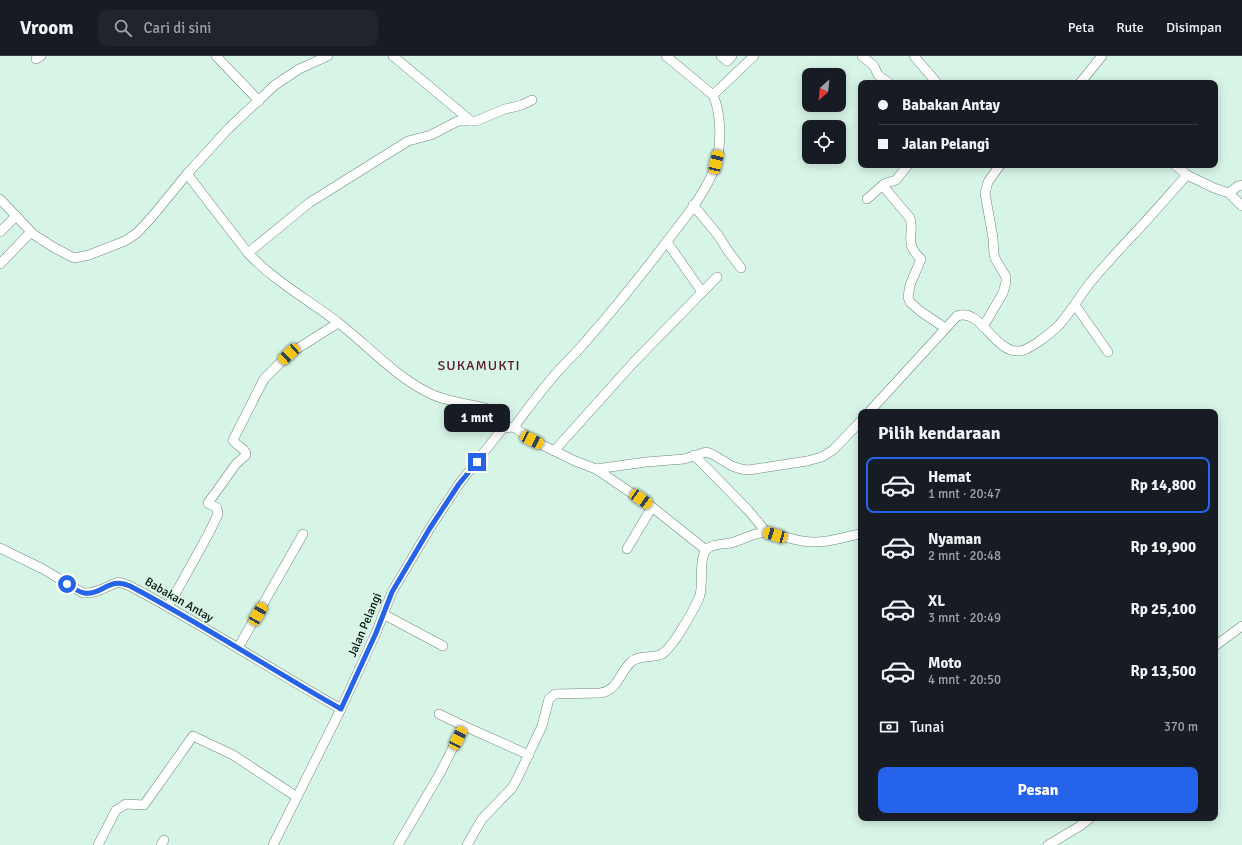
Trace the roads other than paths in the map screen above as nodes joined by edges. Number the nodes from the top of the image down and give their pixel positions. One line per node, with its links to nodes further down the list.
1 (216, 56): 15 (street)
2 (328, 56): 15 (street)
3 (393, 56): 17 (street)
4 (666, 56): 14 (street)
5 (721, 56): 6 (street)
6 (732, 56)
7 (754, 56): 14 (street)
8 (862, 56): 11 (street)
9 (914, 56): 12 (street)
10 (1102, 56): 13 (street)
11 (885, 80)
12 (934, 80)
13 (1082, 80)
14 (713, 95): 28 (street)
15 (259, 100): 21 (street)
16 (532, 100): 17 (street)
17 (471, 121): 34 (street)
18 (906, 168): 24 (street)
19 (998, 168): 41 (street)
20 (1179, 168): 22 (street)
21 (187, 174): 32 (street); 34 (street)
22 (1187, 175): 25 (street); 39 (street)
23 (1242, 185): 25 (street)
24 (882, 186): 27 (street); 42 (street)
25 (1228, 193): 29 (street)
26 (0, 199): 30 (street)
27 (868, 199)
28 (693, 205): 33 (street); 36 (street)
29 (1242, 206)
30 (16, 216): 31 (street); 32 (street)
31 (0, 232)
32 (31, 232): 35 (street)
33 (667, 242): 38 (street); 46 (street)
34 (248, 254): 40 (street)
35 (0, 264)
36 (741, 268)
37 (717, 277): 38 (street)
38 (702, 292): 48 (street)
39 (1075, 305): 41 (street); 43 (street)
40 (338, 323): 47 (street); 58 (street)
41 (983, 327): 42 (street)
42 (944, 328): 44 (street)
43 (1108, 352)
44 (873, 409)
45 (858, 424): 49 (street)
46 (514, 427): 47 (street); 48 (street)
47 (503, 428): 59 (street, Jalan Pelangi)
48 (554, 451): 50 (street)
49 (694, 455): 50 (street); 52 (street)
50 (596, 468): 51 (street)
51 (652, 507): 56 (street); 57 (street)
52 (767, 533): 54 (street); 57 (street)
53 (303, 534): 63 (street)
54 (858, 535)
55 (0, 548): 58 (street, Babakan Antay)
56 (627, 548)
57 (706, 550): 67 (street)
58 (168, 607): 63 (street, Babakan Antay)
59 (383, 614): 62 (street); 64 (street, Jalan Pelangi)
60 (1242, 626): 61 (street)
61 (1218, 644)
62 (443, 646)
63 (238, 648): 64 (street, Babakan Antay)
64 (341, 709): 68 (street, Jalan Pelangi)
65 (439, 714): 66 (street)
66 (464, 726): 67 (street); 72 (street)
67 (529, 755): 73 (street)
68 (297, 797): 70 (street); 71 (street, Jalan Pelangi)
69 (1086, 821): 74 (street)
70 (98, 845)
71 (273, 845)
72 (398, 845)
73 (467, 845)
74 (1048, 845)

